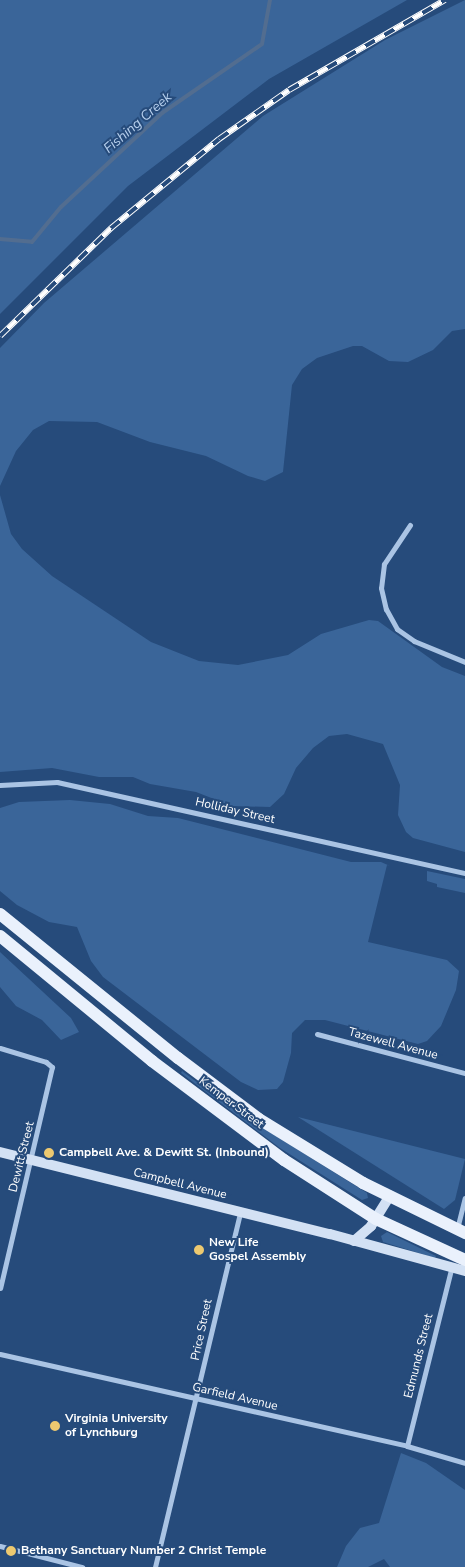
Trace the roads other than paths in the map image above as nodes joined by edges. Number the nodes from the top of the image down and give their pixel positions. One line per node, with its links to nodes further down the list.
1 (410, 525): 2 (street)
2 (465, 662)
3 (0, 785): 4 (street, Holliday Street)
4 (465, 873)
5 (0, 914): 12 (main road, Kemper Street)
6 (0, 936): 15 (main road, Kemper Street)
7 (317, 1034): 9 (street, Tazewell Avenue)
8 (0, 1048): 11 (street, Dewitt Street)
9 (465, 1073)
10 (0, 1152): 11 (main road, Campbell Avenue)
11 (32, 1160): 14 (main road, Campbell Avenue); 21 (street, Dewitt Street)
12 (390, 1196): 15 (main road); 16 (main road)
13 (465, 1198): 16 (street)
14 (240, 1214): 17 (main road, Campbell Avenue); 23 (street, Price Street)
15 (376, 1218): 17 (main road); 18 (main road, Kemper Street)
16 (461, 1231)
17 (354, 1241): 19 (main road, Campbell Avenue)
18 (465, 1260)
19 (451, 1270): 20 (main road, Campbell Avenue); 24 (street, Edmunds Street)
20 (465, 1271)
21 (0, 1288)
22 (0, 1354): 23 (street, Garfield Avenue)
23 (197, 1399): 24 (street, Garfield Avenue); 28 (street, Price Street)
24 (407, 1446): 25 (street, Garfield Avenue)
25 (465, 1464)
26 (0, 1546): 27 (street)
27 (82, 1567)
28 (155, 1567)

